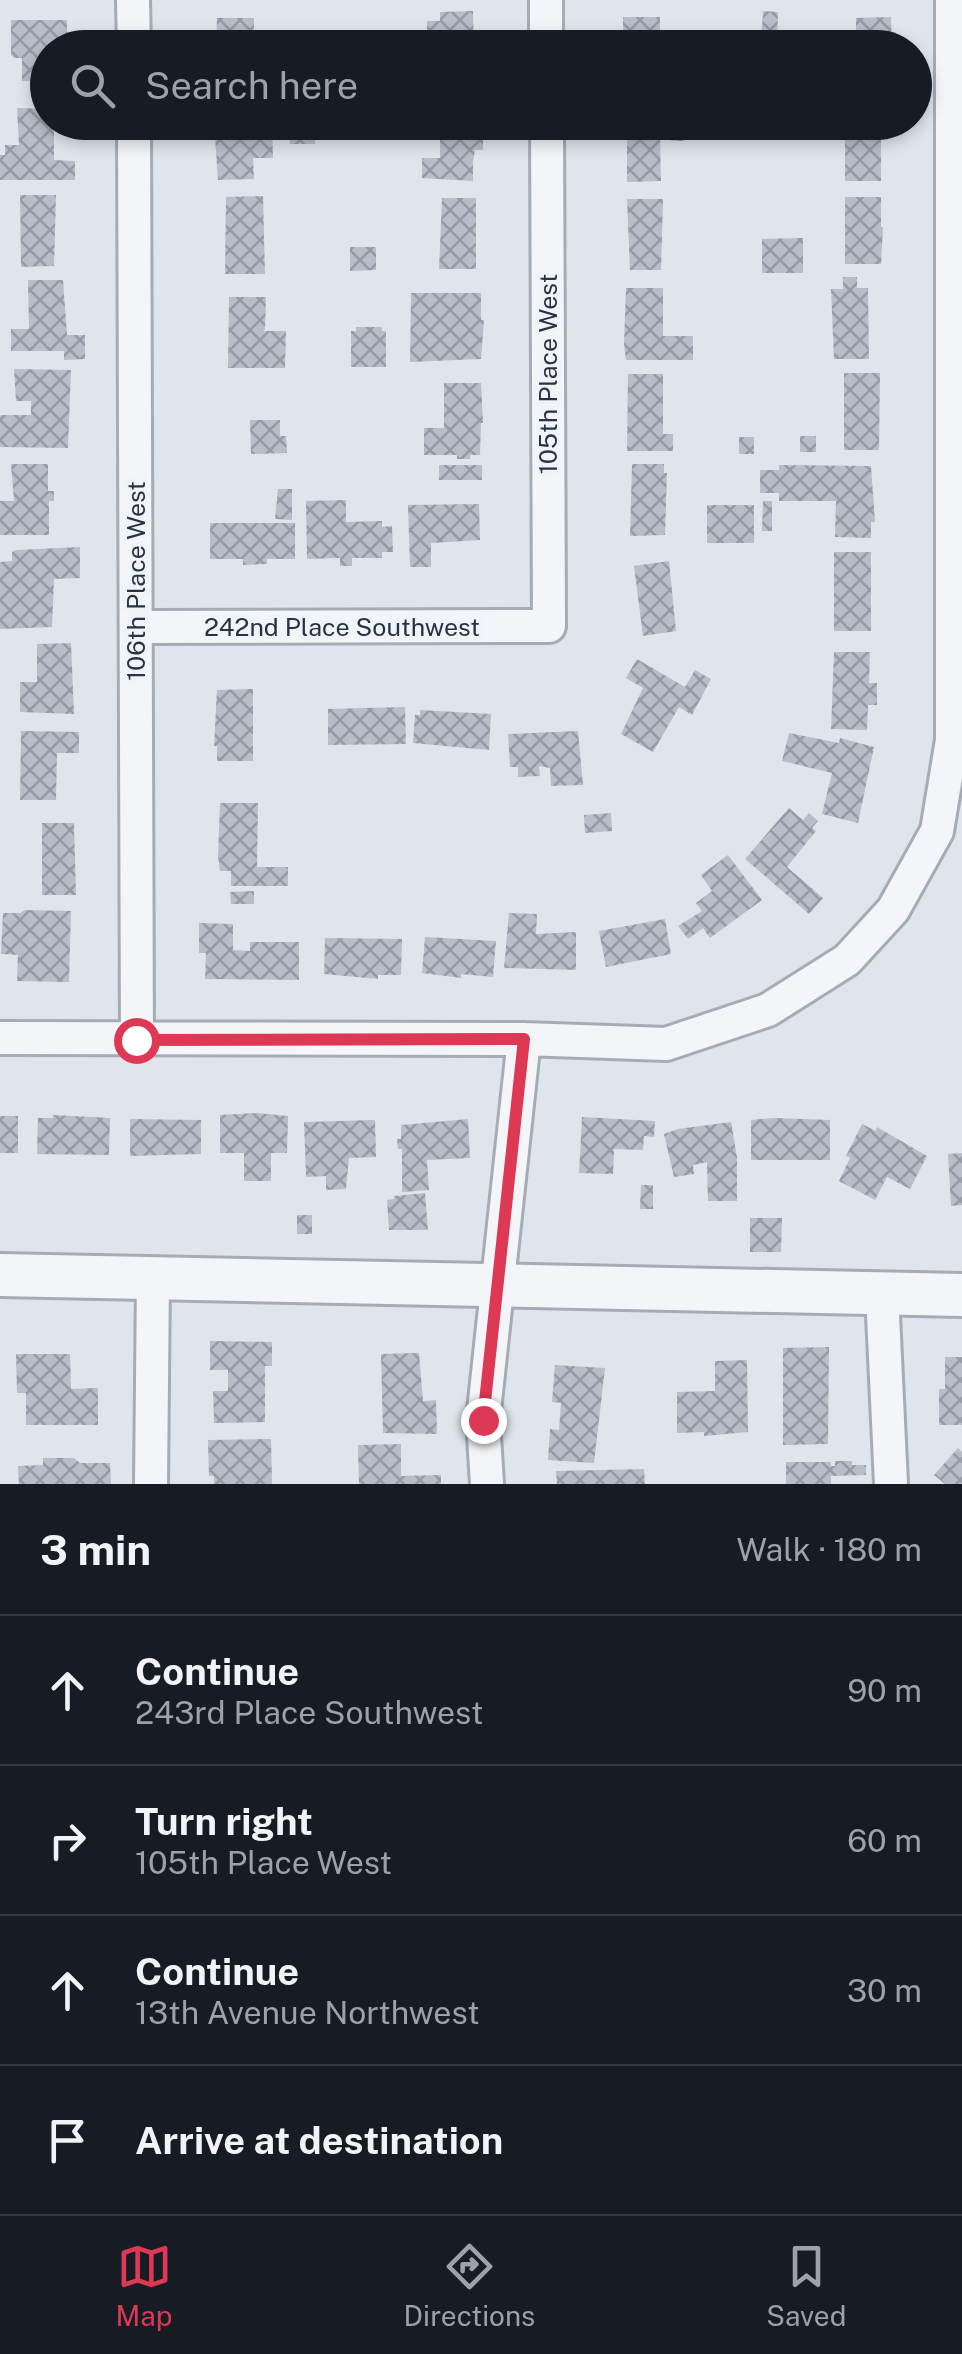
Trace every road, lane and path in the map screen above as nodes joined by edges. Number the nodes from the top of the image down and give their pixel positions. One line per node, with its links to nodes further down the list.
1 (134, 0): 4 (street)
2 (546, 0): 5 (street)
3 (952, 0): 11 (street)
4 (134, 30)
5 (546, 30)
6 (134, 140): 9 (street, 106th Place West)
7 (547, 140): 8 (street, 105th Place West)
8 (548, 626): 9 (street, 242nd Place Southwest)
9 (136, 627): 12 (street, 106th Place West)
10 (0, 1038): 12 (street)
11 (524, 1039): 12 (street); 15 (street)
12 (136, 1040)
13 (0, 1275): 14 (street)
14 (153, 1278): 15 (street); 18 (street)
15 (499, 1285): 16 (street); 19 (street)
16 (882, 1294): 17 (street); 20 (street)
17 (962, 1295)
18 (151, 1484)
19 (487, 1484)
20 (891, 1484)

